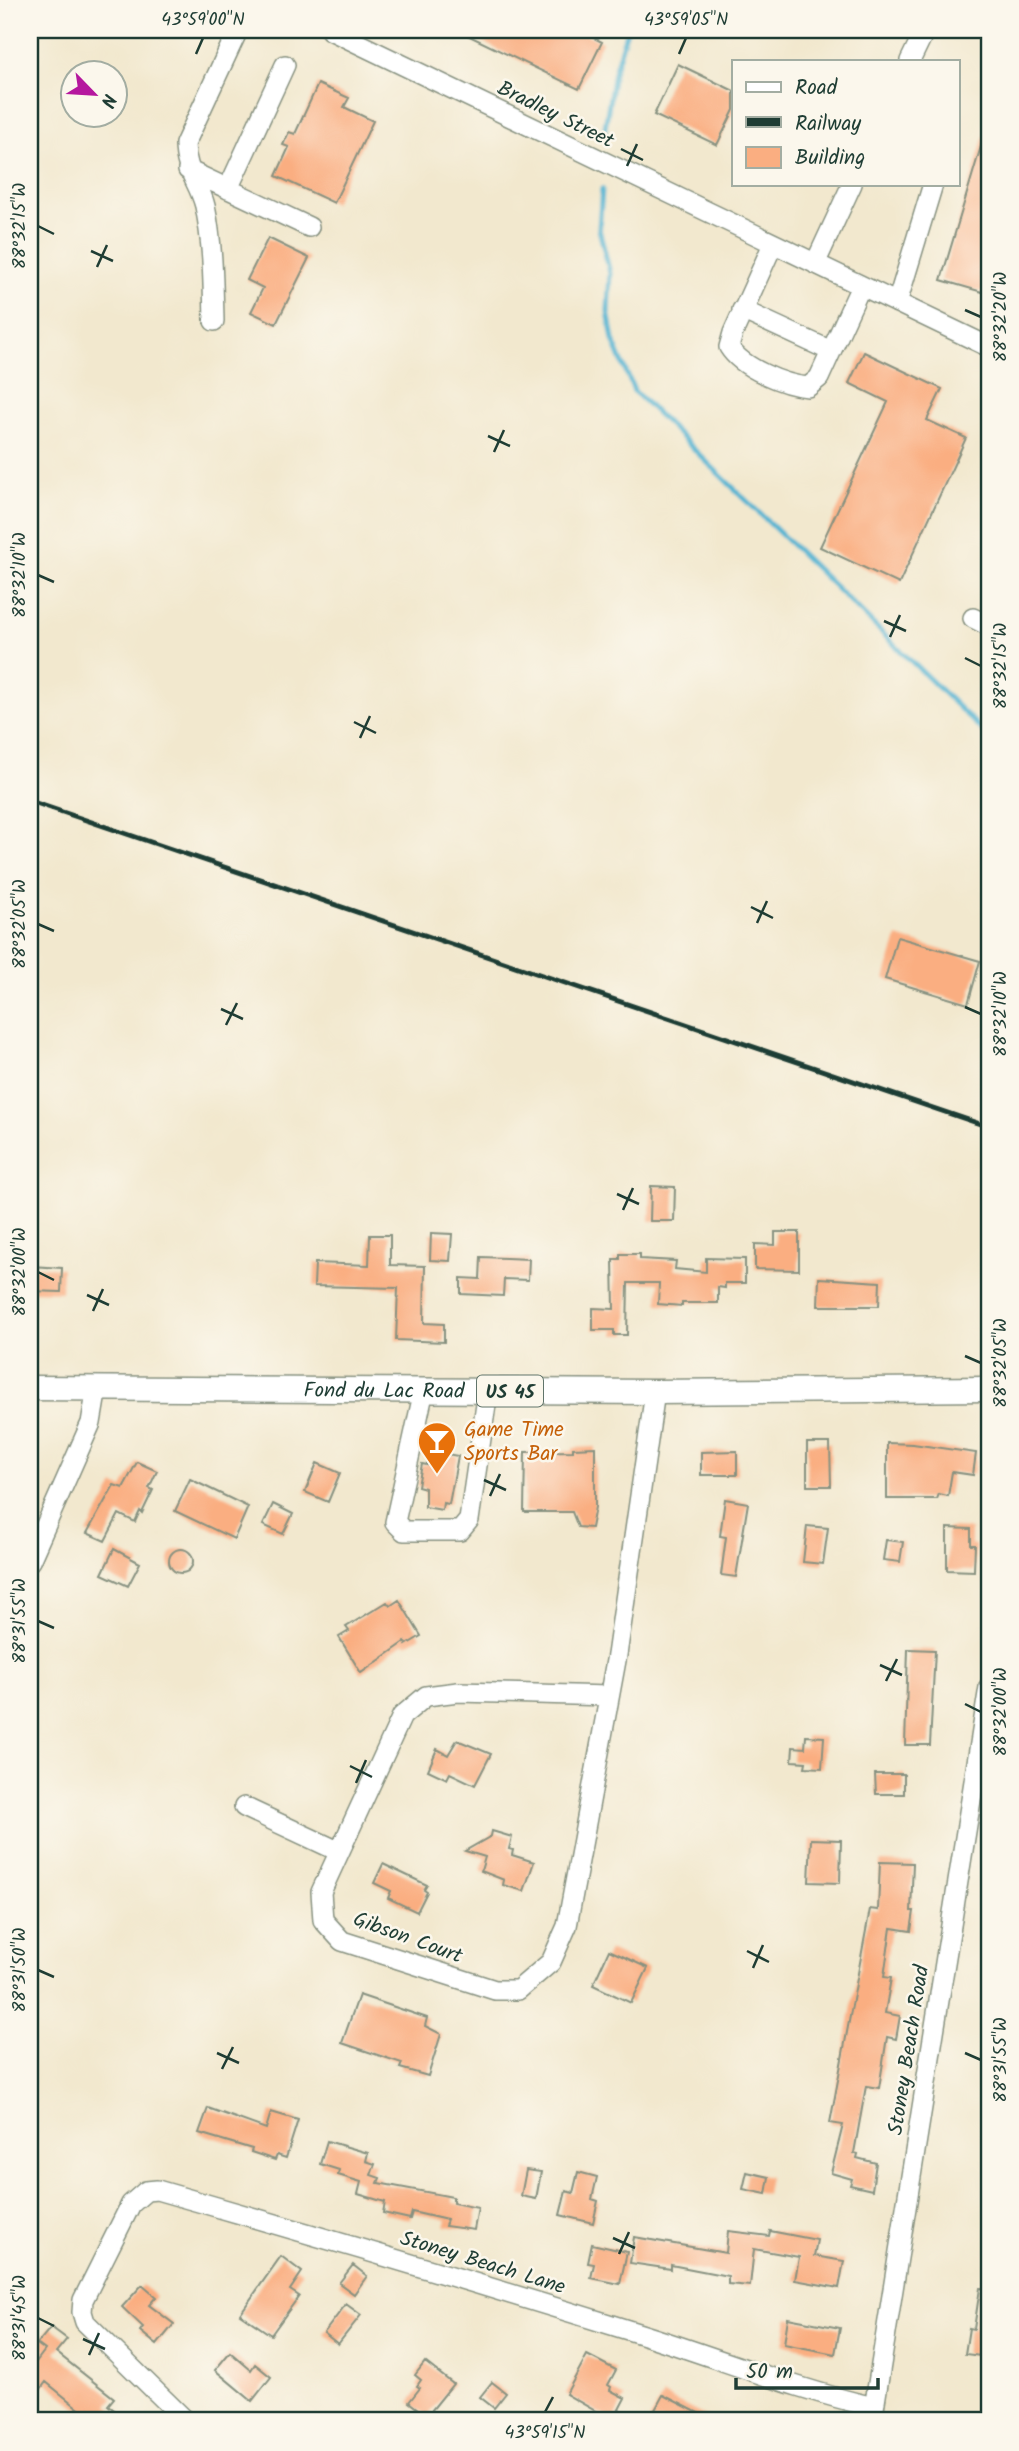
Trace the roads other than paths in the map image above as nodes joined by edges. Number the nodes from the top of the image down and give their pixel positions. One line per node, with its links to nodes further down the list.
1 (238, 30): 6 (street)
2 (330, 30): 11 (street, Bradley Street)
3 (925, 30): 4 (street)
4 (910, 60)
5 (285, 65): 9 (street)
6 (188, 170): 9 (street); 16 (street)
7 (851, 186): 12 (street)
8 (932, 186): 14 (street)
9 (228, 189): 10 (street)
10 (309, 227)
11 (773, 244): 12 (street, Bradley Street); 15 (street)
12 (815, 264): 13 (street, Bradley Street)
13 (861, 285): 14 (street, Bradley Street); 18 (street)
14 (897, 303): 17 (street, Bradley Street)
15 (742, 310): 18 (street); 18 (street)
16 (214, 321)
17 (989, 347)
18 (831, 351)
19 (30, 1388): 20 (main road, Fond du Lac Road / US 45)
20 (97, 1388): 22 (main road, Fond du Lac Road / US 45); 25 (street)
21 (989, 1389): 24 (main road, Fond du Lac Road / US 45)
22 (424, 1390): 23 (main road, Fond du Lac Road / US 45); 23 (street)
23 (488, 1391): 24 (main road, Fond du Lac Road / US 45)
24 (655, 1392): 27 (street, Gibson Court)
25 (30, 1561)
26 (989, 1687): 30 (street, Stoney Beach Road)
27 (609, 1696): 29 (street, Gibson Court); 29 (street, Gibson Court)
28 (244, 1807): 29 (street)
29 (338, 1851)
30 (873, 2414): 31 (street, Stoney Beach Lane)
31 (186, 2421)

